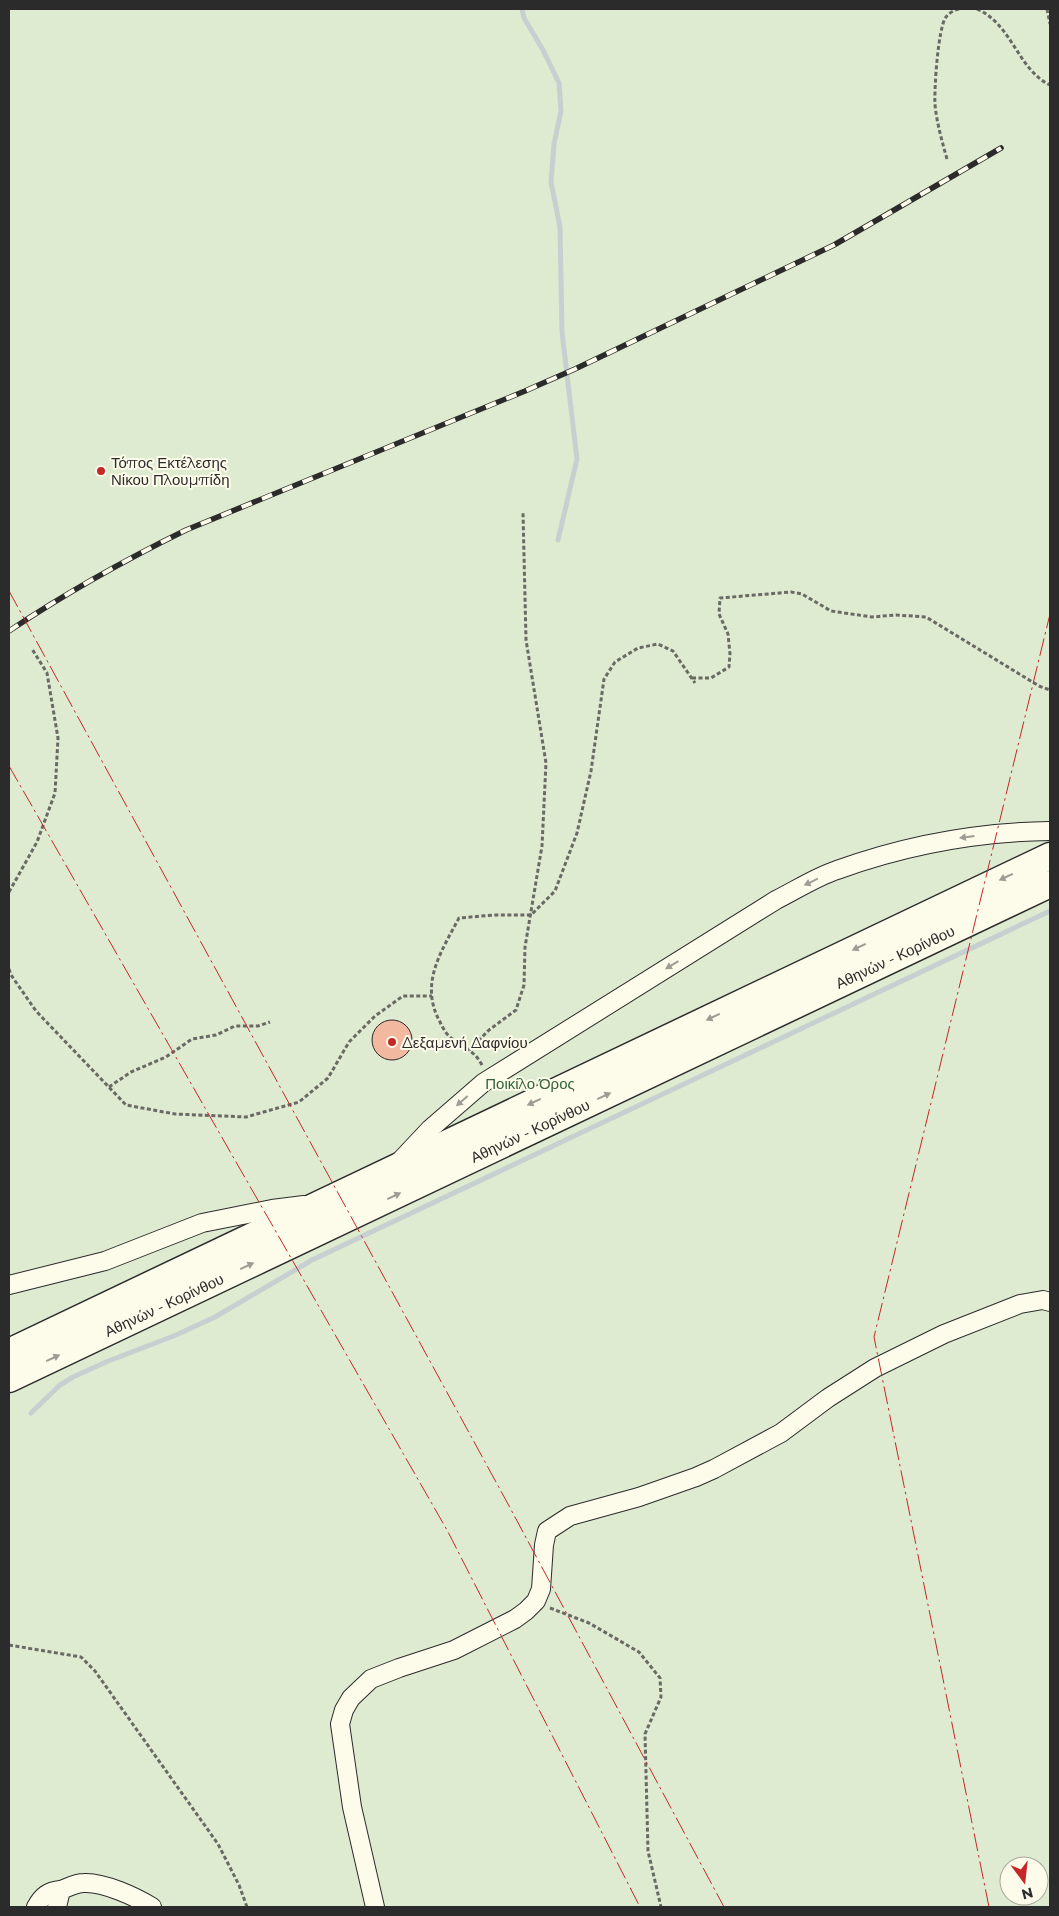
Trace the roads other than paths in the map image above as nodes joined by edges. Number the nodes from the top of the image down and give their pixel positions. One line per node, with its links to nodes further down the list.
1 (1050, 831): 4 (street, one-way to 4)
2 (1050, 856): 4 (highway, Αθηνών - Κορίνθου, one-way to 4)
3 (1050, 884): 9 (highway, Αθηνών - Κορίνθου, one-way to 3)
4 (393, 1169): 5 (highway, Αθηνών - Κορίνθου)
5 (322, 1203): 6 (street); 8 (highway, Αθηνών - Κορίνθου)
6 (9, 1284)
7 (1050, 1302): 14 (street)
8 (9, 1352)
9 (9, 1379)
10 (62, 1890): 11 (street); 12 (street); 13 (street)
11 (36, 1907)
12 (57, 1907)
13 (152, 1907)
14 (375, 1907)

